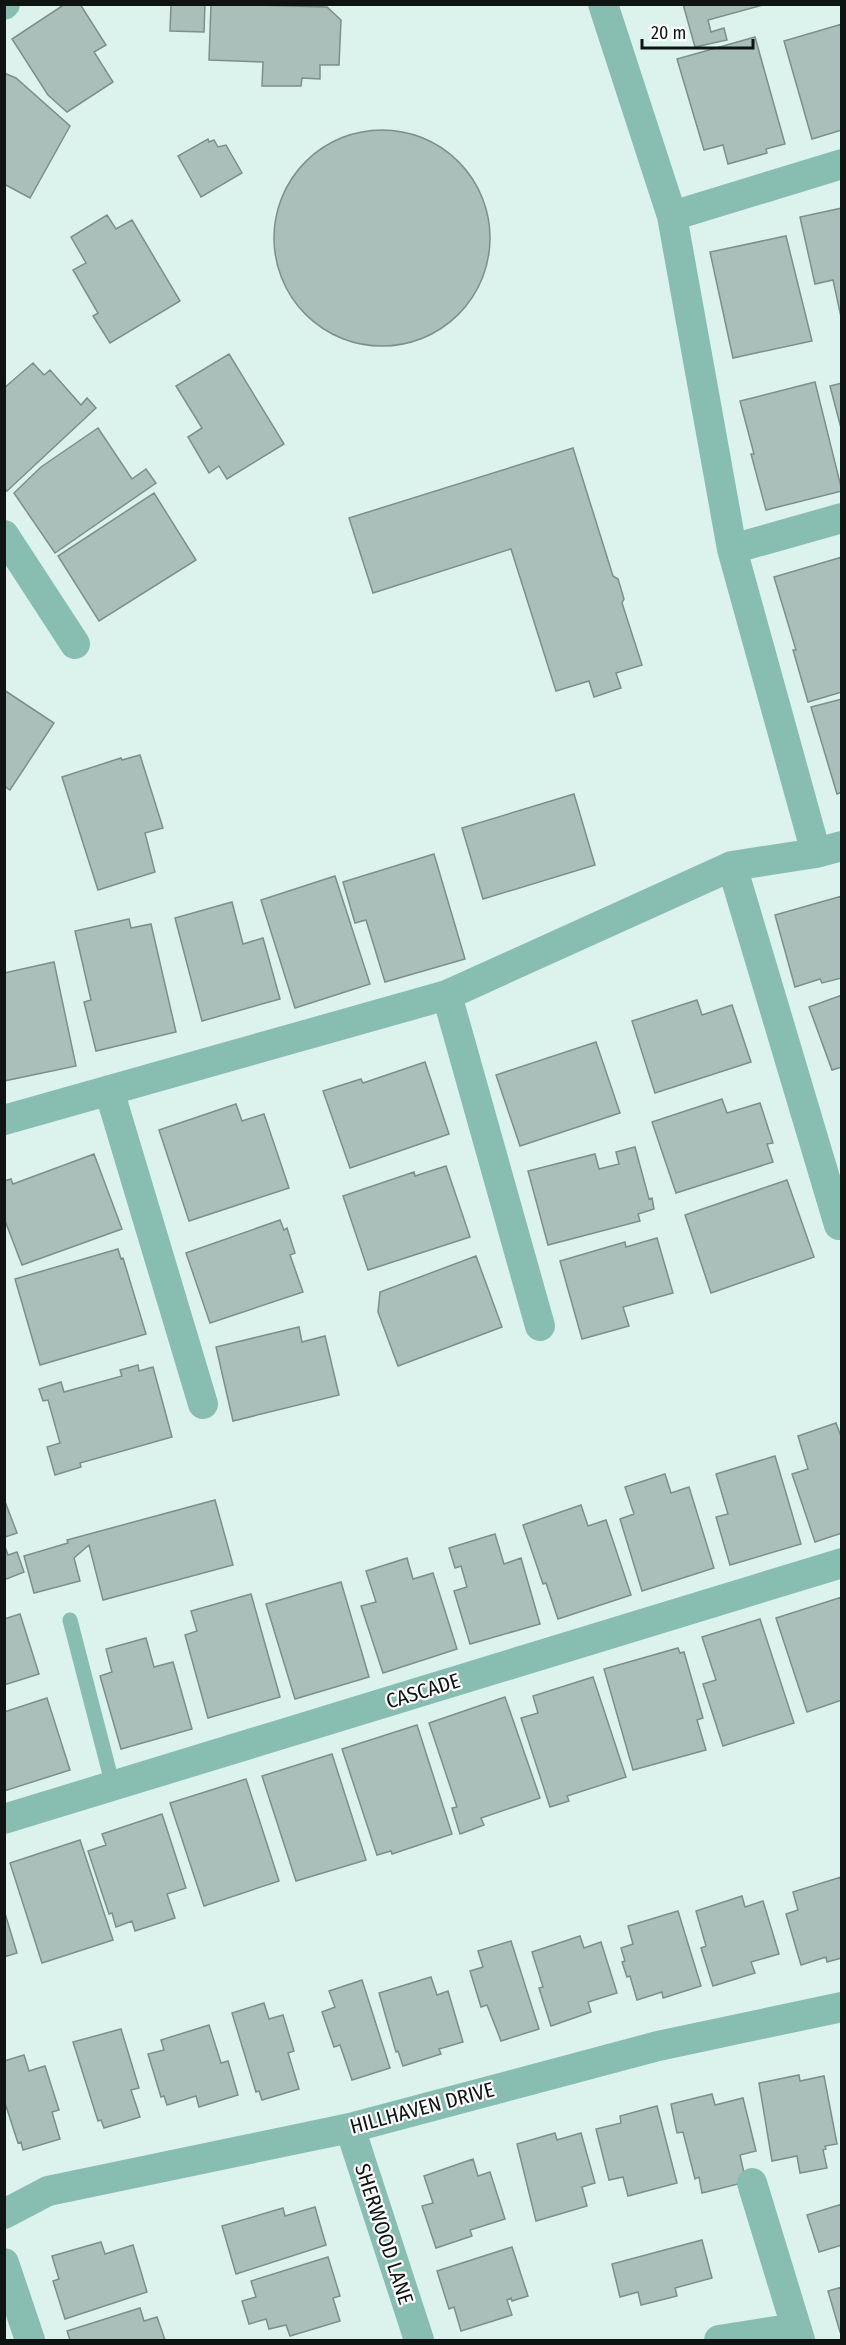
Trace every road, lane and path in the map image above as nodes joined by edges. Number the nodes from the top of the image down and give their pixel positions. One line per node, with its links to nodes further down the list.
1 (603, 4): 3 (street)
2 (842, 164): 3 (street)
3 (672, 216): 6 (street)
4 (842, 518): 6 (street)
5 (7, 545): 7 (street)
6 (732, 549): 8 (street)
7 (75, 644)
8 (829, 849): 9 (street)
9 (732, 866): 10 (street); 13 (street)
10 (447, 995): 11 (street); 14 (street)
11 (109, 1090): 12 (street); 15 (street)
12 (4, 1120)
13 (839, 1225)
14 (540, 1326)
15 (203, 1404)
16 (842, 1563): 18 (street, CASCADE)
17 (70, 1620): 18 (lane)
18 (113, 1786): 19 (street, CASCADE)
19 (4, 1819)
20 (842, 2007): 21 (street, HILLHAVEN DRIVE)
21 (350, 2128): 23 (street, HILLHAVEN DRIVE); 27 (street, SHERWOOD LANE)
22 (752, 2183): 25 (street)
23 (4, 2214)
24 (4, 2263): 26 (street)
25 (798, 2334): 28 (street)
26 (30, 2340)
27 (419, 2340)
28 (719, 2340)

